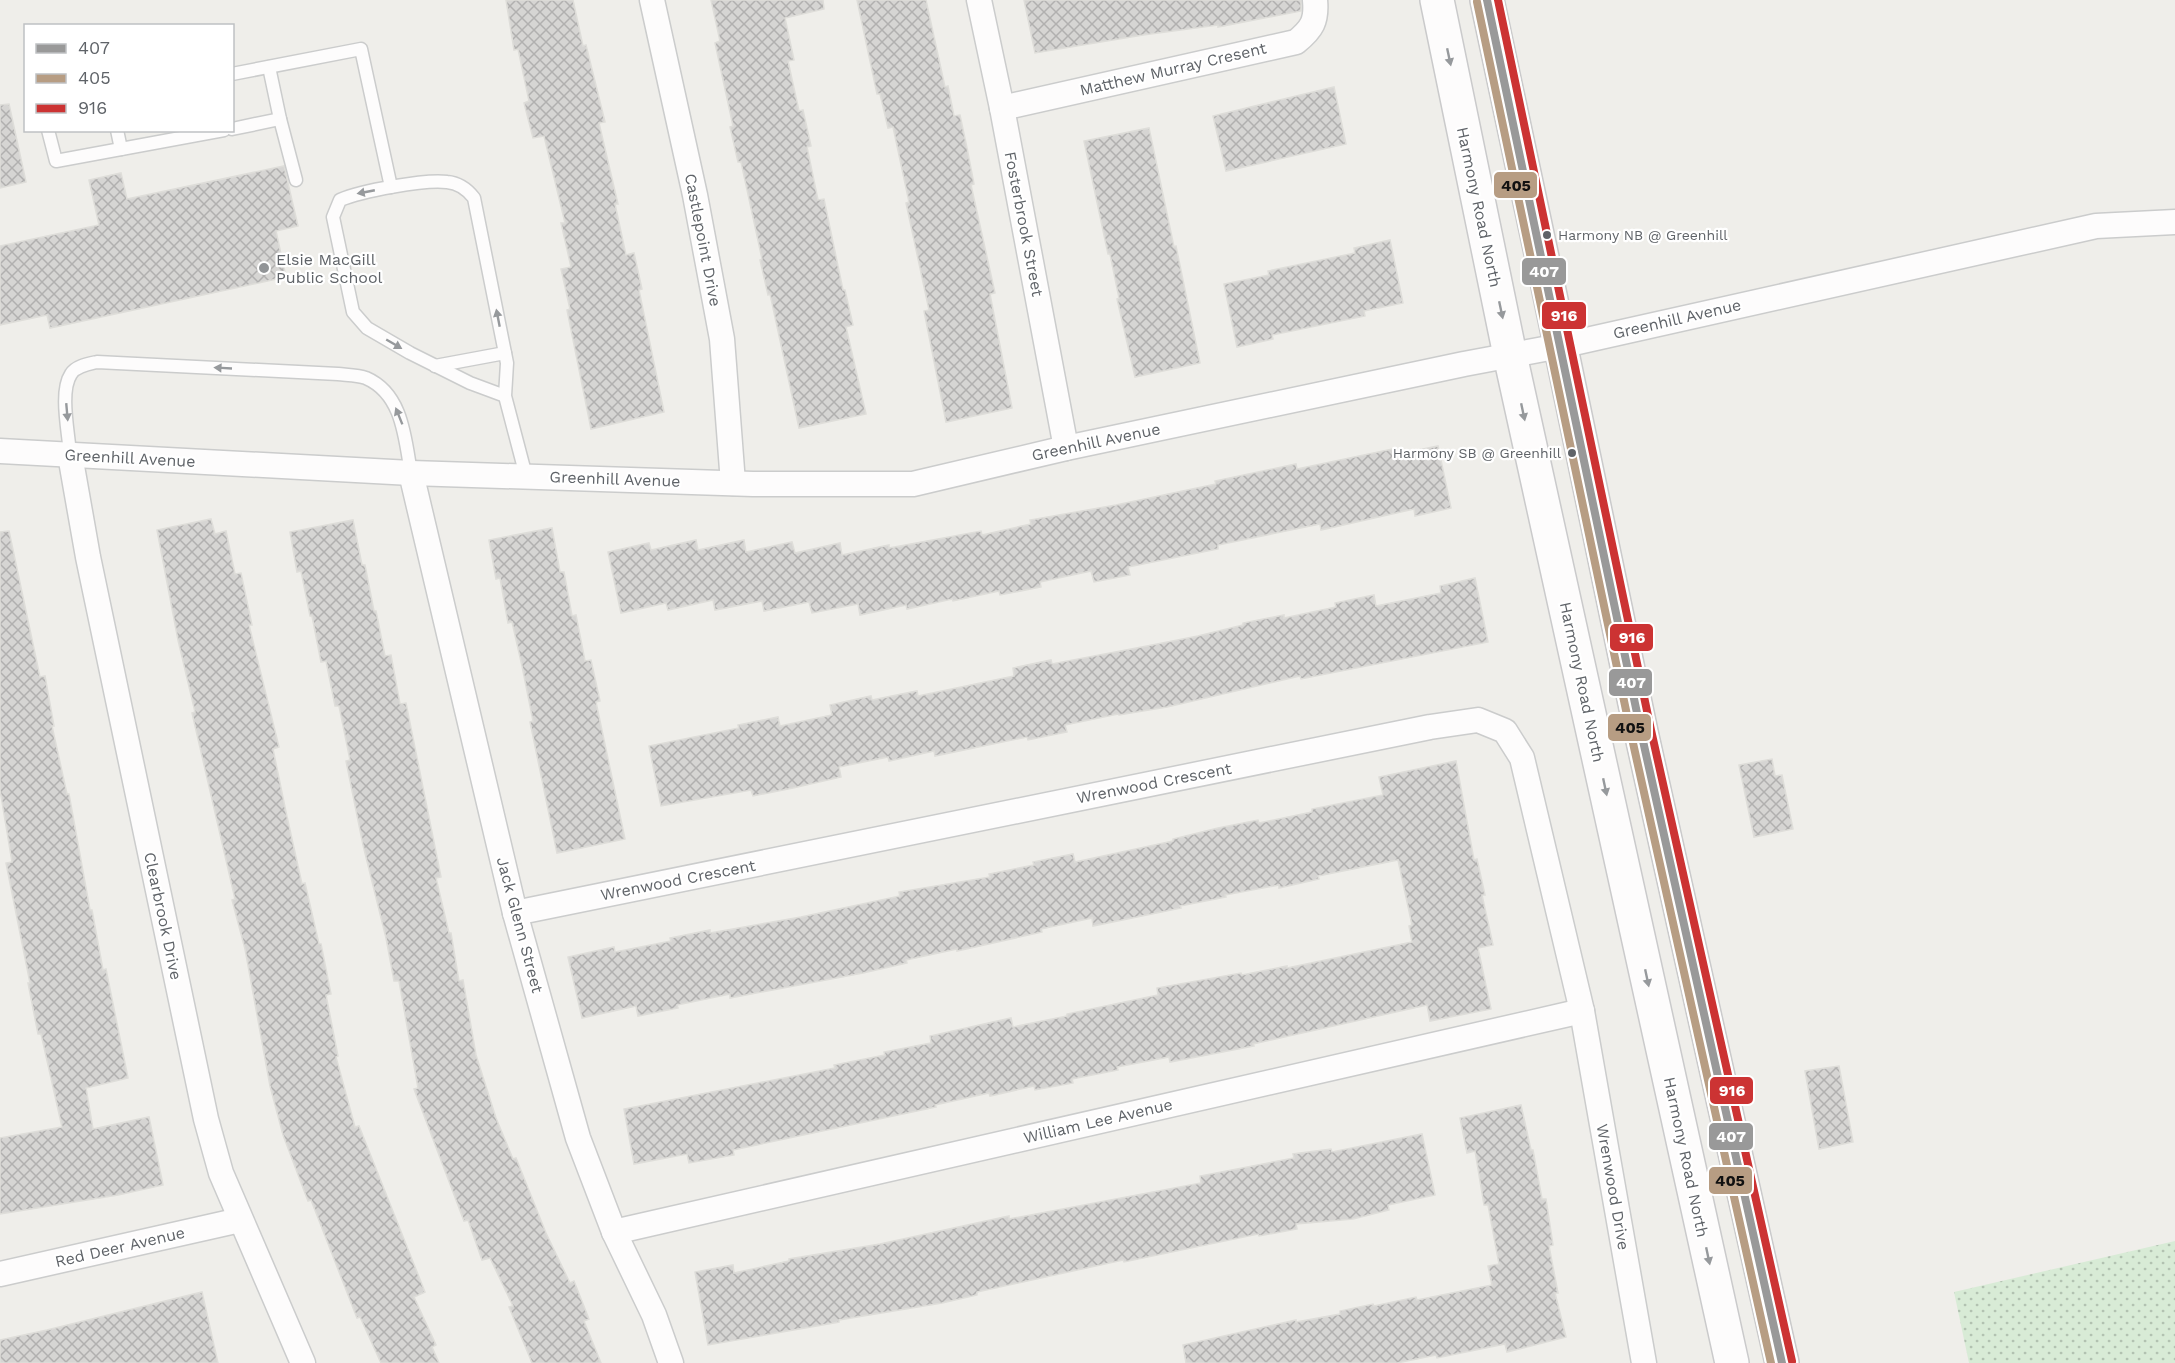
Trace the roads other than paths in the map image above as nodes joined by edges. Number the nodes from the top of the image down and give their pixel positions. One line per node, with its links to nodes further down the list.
1 (652, 0): 29 (street, Castlepoint Drive)
2 (979, 0): 8 (street, Fosterbrook Street)
3 (1314, 0): 8 (street, Matthew Murray Cresent)
4 (1437, 0): 21 (main road, Harmony Road North, one-way to 21)
5 (1487, 0): 19 (main road)
6 (269, 67): 7 (lane); 9 (lane); 17 (lane)
7 (234, 74)
8 (1002, 108): 24 (street, Fosterbrook Street)
9 (279, 120): 10 (lane); 16 (lane)
10 (234, 129)
11 (49, 132): 15 (lane)
12 (117, 132): 15 (lane)
13 (208, 132): 14 (lane)
14 (193, 134): 15 (lane)
15 (121, 149)
16 (296, 180)
17 (391, 188): 20 (lane, one-way to 17); 22 (lane, one-way to 22)
18 (2175, 222): 19 (street, Greenhill Avenue)
19 (1560, 346): 21 (street, Greenhill Avenue); 39 (main road)
20 (505, 353): 22 (lane); 23 (lane)
21 (1510, 355): 24 (street, Greenhill Avenue); 38 (main road, Harmony Road North, one-way to 38)
22 (435, 366): 23 (lane)
23 (505, 396): 28 (lane)
24 (1066, 448): 29 (street, Greenhill Avenue)
25 (0, 452): 26 (street, Greenhill Avenue)
26 (70, 455): 27 (street, Greenhill Avenue); 27 (lane, one-way to 26); 32 (street, Clearbrook Drive)
27 (411, 473): 28 (street, Greenhill Avenue); 30 (street, Jack Glenn Street)
28 (526, 476): 29 (street, Greenhill Avenue)
29 (733, 483)
30 (515, 913): 31 (street, Wrenwood Crescent); 33 (street, Jack Glenn Street)
31 (1582, 1011): 33 (street, William Lee Avenue); 37 (street, Wrenwood Drive)
32 (240, 1220): 34 (street, Red Deer Avenue); 35 (street, Clearbrook Drive)
33 (614, 1232): 36 (street, Jack Glenn Street)
34 (0, 1274)
35 (303, 1363)
36 (671, 1363)
37 (1644, 1363)
38 (1731, 1363)
39 (1782, 1363)

